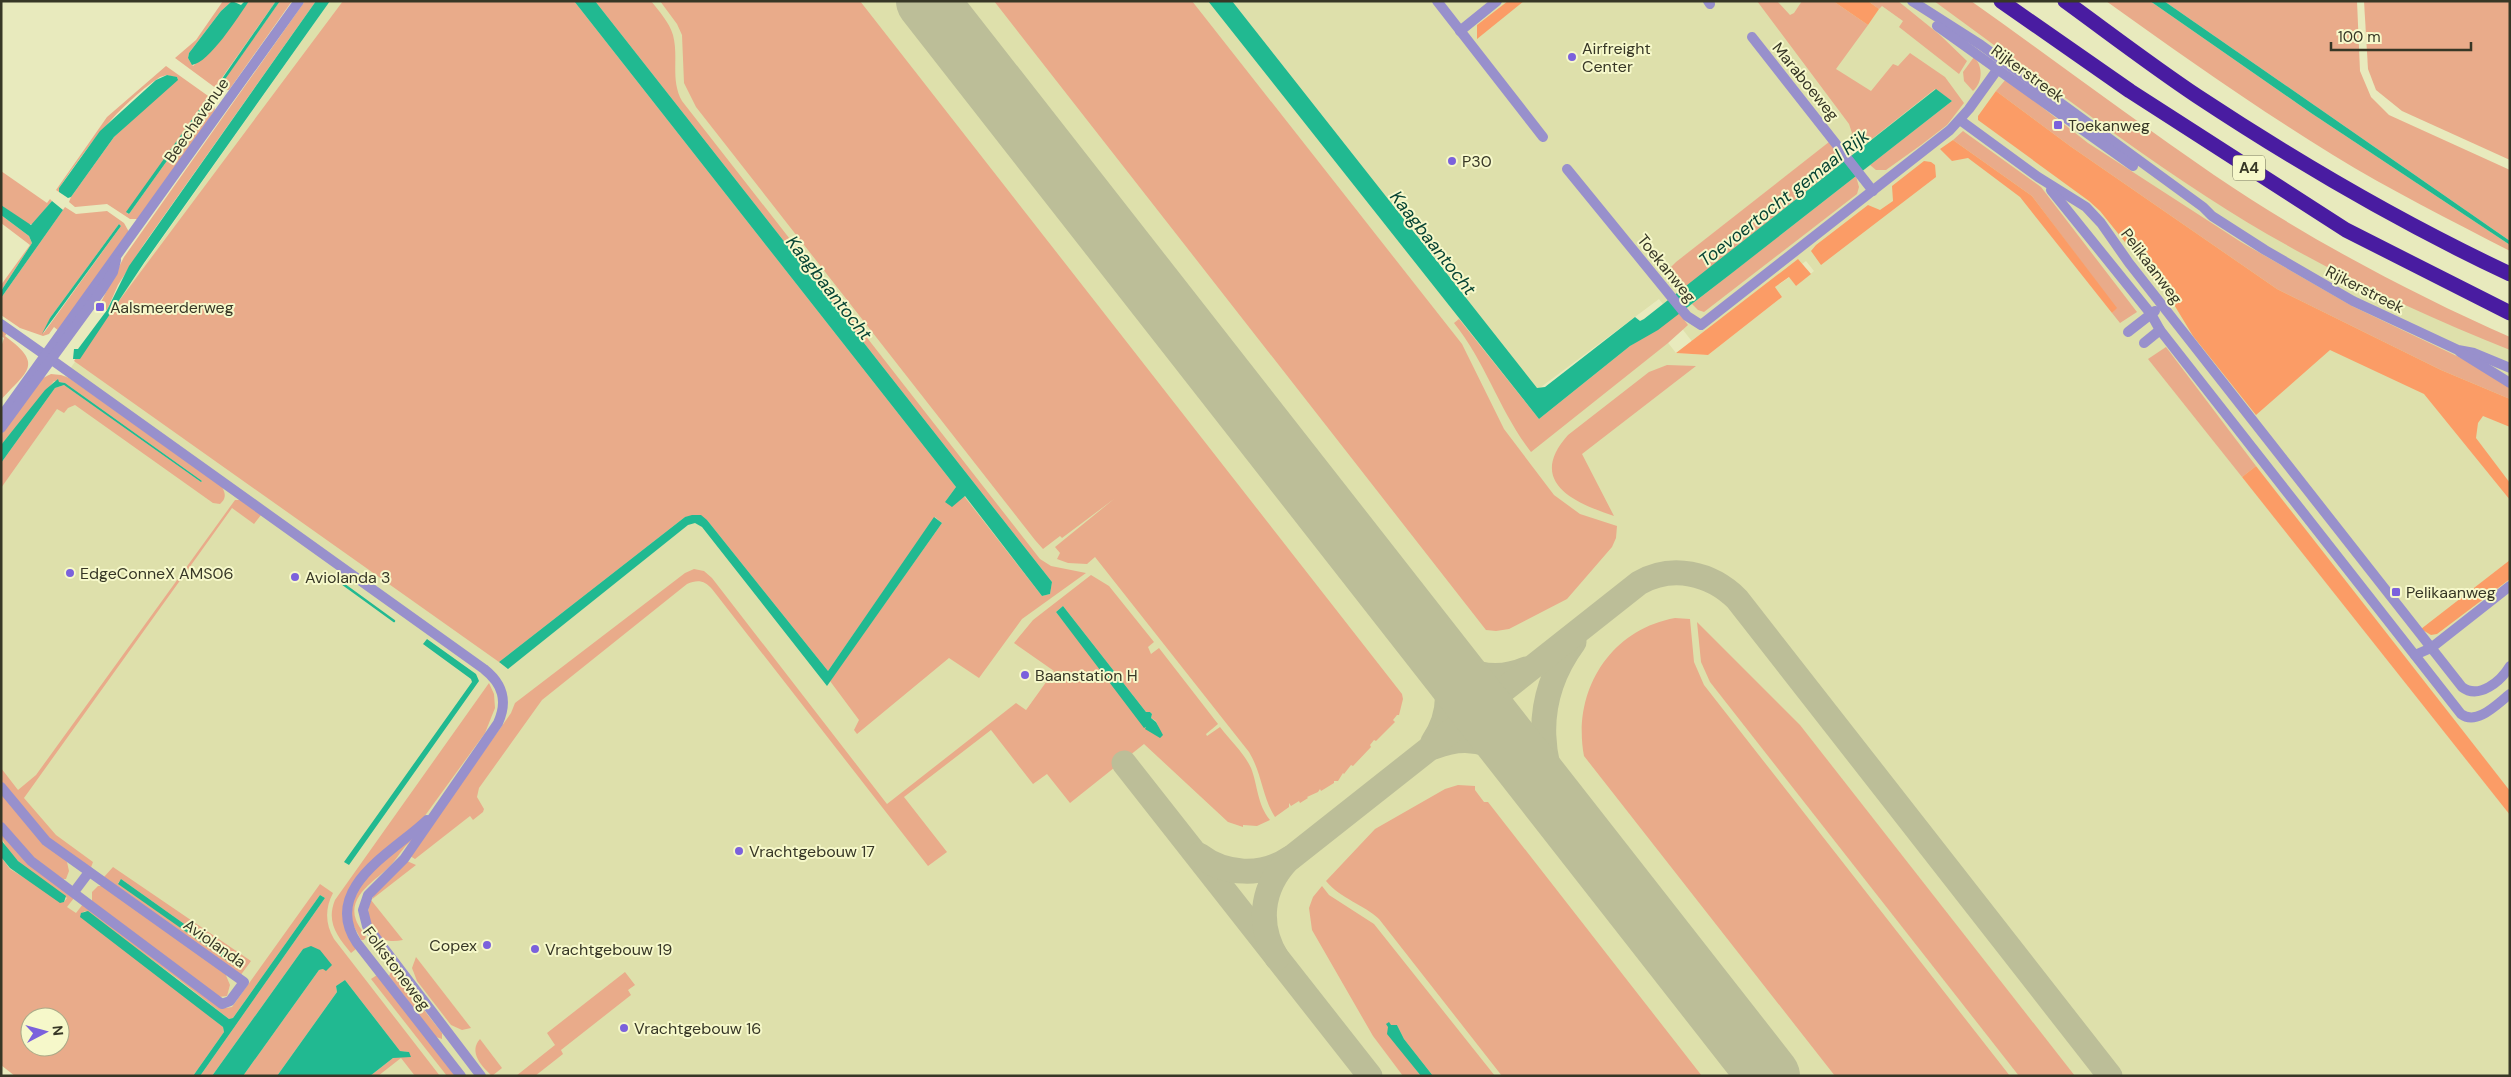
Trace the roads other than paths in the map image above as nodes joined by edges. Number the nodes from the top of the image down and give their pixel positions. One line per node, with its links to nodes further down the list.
1 (299, 1): 25 (street, Beechavenue)
2 (1437, 1): 8 (street)
3 (1498, 1): 8 (street)
4 (1903, 1): 10 (street, Rijkerstreek)
5 (1912, 1): 10 (street, Rijkerstreek)
6 (2001, 1): 18 (highway, A4)
7 (2065, 1): 16 (highway, A4)
8 (1460, 31): 12 (street)
9 (1752, 37): 15 (street, Maraboeweg)
10 (2000, 66): 11 (street, Toekanweg); 24 (street, Rijkerstreek)
11 (1960, 120): 14 (street, Pelikaanweg); 15 (street, Toekanweg)
12 (1542, 137)
13 (1567, 169): 15 (street, Toekanweg)
14 (2038, 177): 17 (street, Pelikaanweg); 19 (street, Pelikaanweg)
15 (1874, 191)
16 (2510, 274)
17 (2162, 305): 19 (street); 29 (street, Pelikaanweg)
18 (2510, 313)
19 (2151, 314): 21 (street, Pelikaanweg); 22 (street, Pelikaanweg)
20 (1, 324): 25 (street)
21 (2160, 330): 23 (street); 31 (street, Pelikaanweg)
22 (2128, 332)
23 (2144, 343)
24 (2458, 350): 26 (street, Rijkerstreek); 27 (street, Rijkerstreek)
25 (48, 358): 28 (street, Beechavenue); 30 (street, Beechavenue); 40 (street, Folkstoneweg)
26 (2510, 368)
27 (2510, 383)
28 (1, 416)
29 (2253, 420): 31 (street); 32 (street, Pelikaanweg)
30 (1, 428)
31 (2239, 431): 33 (street, Pelikaanweg)
32 (2357, 554): 33 (street); 35 (street, Pelikaanweg)
33 (2344, 565): 36 (street, Pelikaanweg)
34 (2510, 586): 35 (street)
35 (2431, 648): 36 (street); 37 (street, Pelikaanweg)
36 (2415, 656): 38 (street, Pelikaanweg)
37 (2510, 666)
38 (2510, 694)
39 (1, 787): 42 (street, Aviolanda)
40 (435, 812): 44 (street, Folkstoneweg); 45 (street, Folkstoneweg)
41 (1, 827): 43 (street, Aviolanda)
42 (89, 872): 43 (street); 43 (street, Aviolanda)
43 (74, 892)
44 (461, 1076)
45 (481, 1076)

